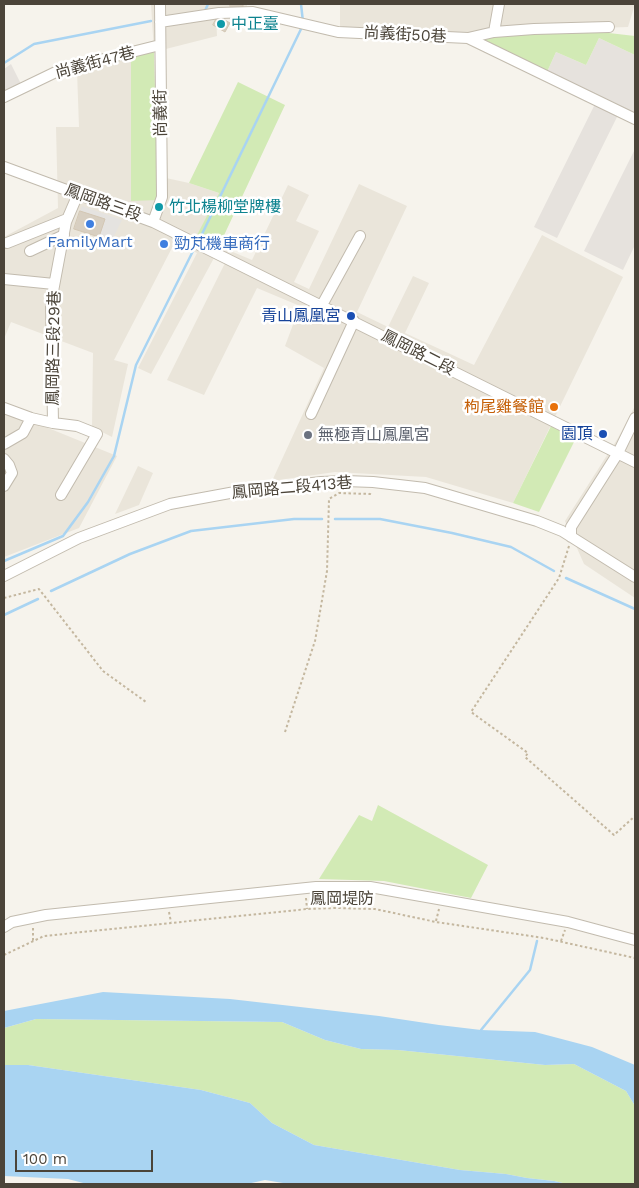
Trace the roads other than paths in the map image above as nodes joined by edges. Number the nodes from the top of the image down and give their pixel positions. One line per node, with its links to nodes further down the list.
1 (160, 4): 3 (street, 尚義街)
2 (499, 4): 5 (street)
3 (160, 22): 6 (street, 尚義街50巷); 7 (street, 尚義街)
4 (609, 27): 5 (street)
5 (494, 32): 6 (street)
6 (468, 38): 9 (street, 尚義街50巷)
7 (160, 45): 8 (street, 尚義街47巷); 13 (street, 尚義街)
8 (4, 97)
9 (635, 119)
10 (4, 167): 11 (street, 鳳岡路三段)
11 (78, 194): 12 (street, 鳳岡路三段29巷); 13 (street, 鳳岡路三段)
12 (67, 219): 14 (street, 鳳岡路三段29巷); 16 (street)
13 (153, 222): 17 (street, 鳳岡路三段)
14 (64, 235): 18 (street); 20 (street, 鳳岡路三段29巷)
15 (360, 236): 21 (street)
16 (7, 243)
17 (200, 245): 21 (street, 鳳岡路二段)
18 (30, 251)
19 (4, 279): 20 (street)
20 (54, 284): 27 (street, 鳳岡路三段29巷)
21 (322, 305): 22 (street, 鳳岡路二段)
22 (354, 321): 24 (street); 29 (street, 鳳岡路二段)
23 (4, 408): 25 (street, 鳳岡路三段29巷)
24 (311, 414)
25 (31, 418): 27 (street, 鳳岡路三段29巷); 28 (street)
26 (635, 418): 29 (street)
27 (53, 423): 33 (street)
28 (4, 444)
29 (618, 453): 31 (street, 鳳岡路二段); 34 (street)
30 (4, 459): 32 (street)
31 (635, 462)
32 (4, 486)
33 (61, 495)
34 (571, 537): 35 (street, 鳳岡路二段413巷); 36 (street, 鳳岡路二段413巷)
35 (4, 576)
36 (635, 577)
37 (4, 927): 38 (street)
38 (635, 940)

